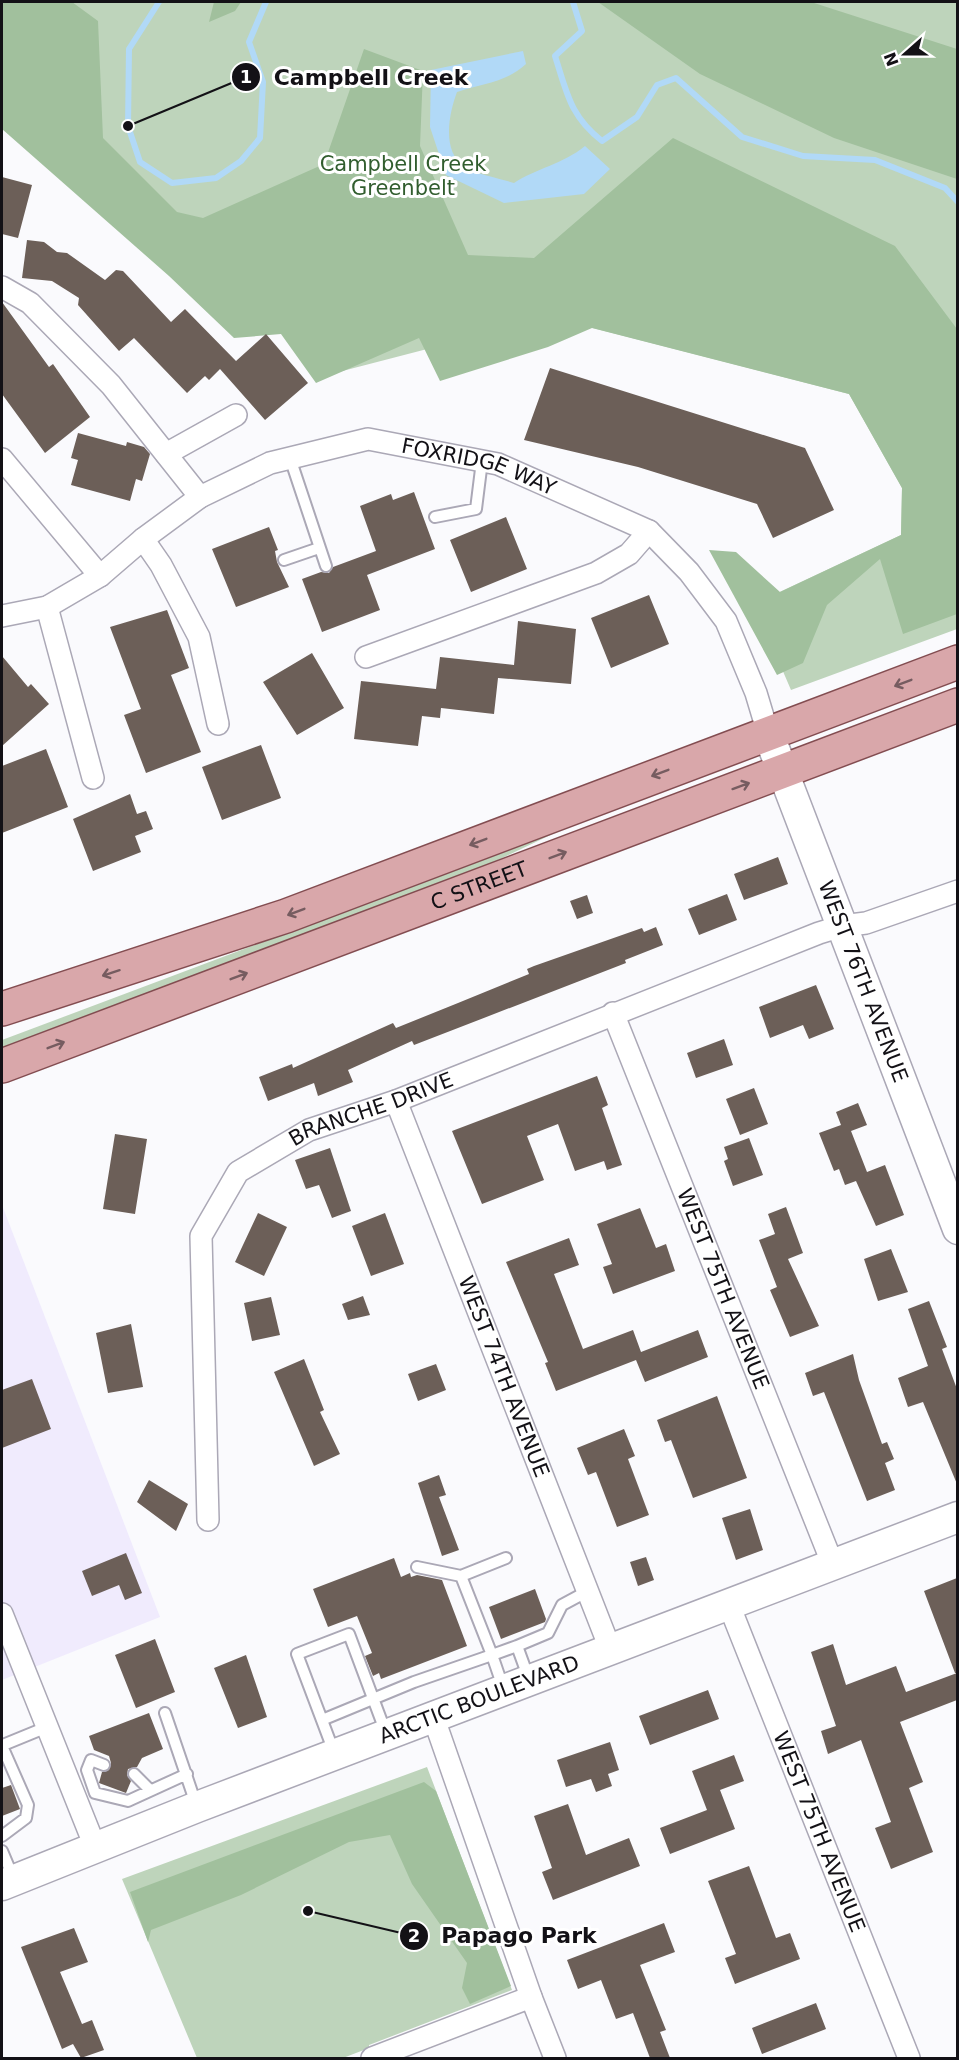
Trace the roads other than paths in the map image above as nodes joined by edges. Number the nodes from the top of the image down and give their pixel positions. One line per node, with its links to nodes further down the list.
1 (2, 287): 3 (street)
2 (236, 415): 3 (street)
3 (166, 454): 7 (street)
4 (290, 458): 6 (street, FOXRIDGE WAY); 7 (street, FOXRIDGE WAY); 11 (lane)
5 (2, 459): 14 (street)
6 (482, 461): 8 (lane); 9 (street, FOXRIDGE WAY)
7 (200, 497): 10 (street, FOXRIDGE WAY)
8 (435, 517)
9 (649, 531): 17 (street); 21 (street, FOXRIDGE WAY)
10 (143, 539): 14 (street, FOXRIDGE WAY); 20 (street)
11 (319, 548): 12 (lane); 13 (lane)
12 (284, 560)
13 (326, 566)
14 (100, 576): 15 (street, FOXRIDGE WAY)
15 (47, 606): 16 (street, FOXRIDGE WAY); 23 (street)
16 (2, 616)
17 (366, 657)
18 (957, 662): 21 (main road, C STREET, one-way to 21)
19 (957, 705): 22 (main road, C STREET)
20 (218, 724)
21 (768, 732): 22 (main road, WEST 76TH AVENUE); 26 (main road, C STREET, one-way to 26)
22 (783, 771): 25 (main road, WEST 76TH AVENUE); 28 (main road, C STREET, one-way to 22)
23 (93, 778)
24 (957, 891): 25 (street, BRANCHE DRIVE)
25 (842, 926): 27 (street, BRANCHE DRIVE); 30 (main road, WEST 76TH AVENUE)
26 (2, 1009)
27 (614, 1013): 29 (street, BRANCHE DRIVE); 34 (street, WEST 75TH AVENUE)
28 (2, 1066)
29 (396, 1101): 32 (street, BRANCHE DRIVE); 37 (street, WEST 74TH AVENUE)
30 (957, 1230)
31 (957, 1517): 34 (main road, ARCTIC BOULEVARD)
32 (208, 1520)
33 (506, 1558): 36 (lane)
34 (833, 1565): 38 (main road, ARCTIC BOULEVARD)
35 (417, 1567): 36 (lane)
36 (461, 1576): 42 (lane)
37 (588, 1591): 40 (lane); 41 (street, WEST 74TH AVENUE)
38 (729, 1605): 41 (main road, ARCTIC BOULEVARD); 66 (street, WEST 75TH AVENUE)
39 (2, 1614): 48 (street)
40 (517, 1646): 42 (lane); 43 (lane)
41 (611, 1651): 43 (main road, ARCTIC BOULEVARD)
42 (492, 1656): 43 (lane); 44 (lane)
43 (517, 1687): 46 (main road, ARCTIC BOULEVARD)
44 (373, 1699): 47 (lane); 47 (lane); 49 (lane)
45 (165, 1713): 56 (lane)
46 (434, 1719): 49 (main road, ARCTIC BOULEVARD); 63 (street)
47 (322, 1720): 51 (lane)
48 (47, 1727): 50 (lane); 53 (street)
49 (387, 1736): 51 (main road, ARCTIC BOULEVARD)
50 (2, 1745): 59 (lane)
51 (335, 1756): 58 (main road, ARCTIC BOULEVARD)
52 (104, 1765): 54 (lane)
53 (66, 1768): 54 (lane); 60 (street)
54 (87, 1770): 57 (lane)
55 (134, 1774): 57 (lane)
56 (187, 1774): 57 (lane); 58 (lane)
57 (150, 1790)
58 (197, 1807): 60 (main road, ARCTIC BOULEVARD)
59 (2, 1836)
60 (96, 1849): 62 (main road, ARCTIC BOULEVARD)
61 (2, 1851): 62 (lane)
62 (8, 1883)
63 (531, 1997): 64 (street); 65 (street)
64 (372, 2058)
65 (555, 2058)
66 (909, 2058)

